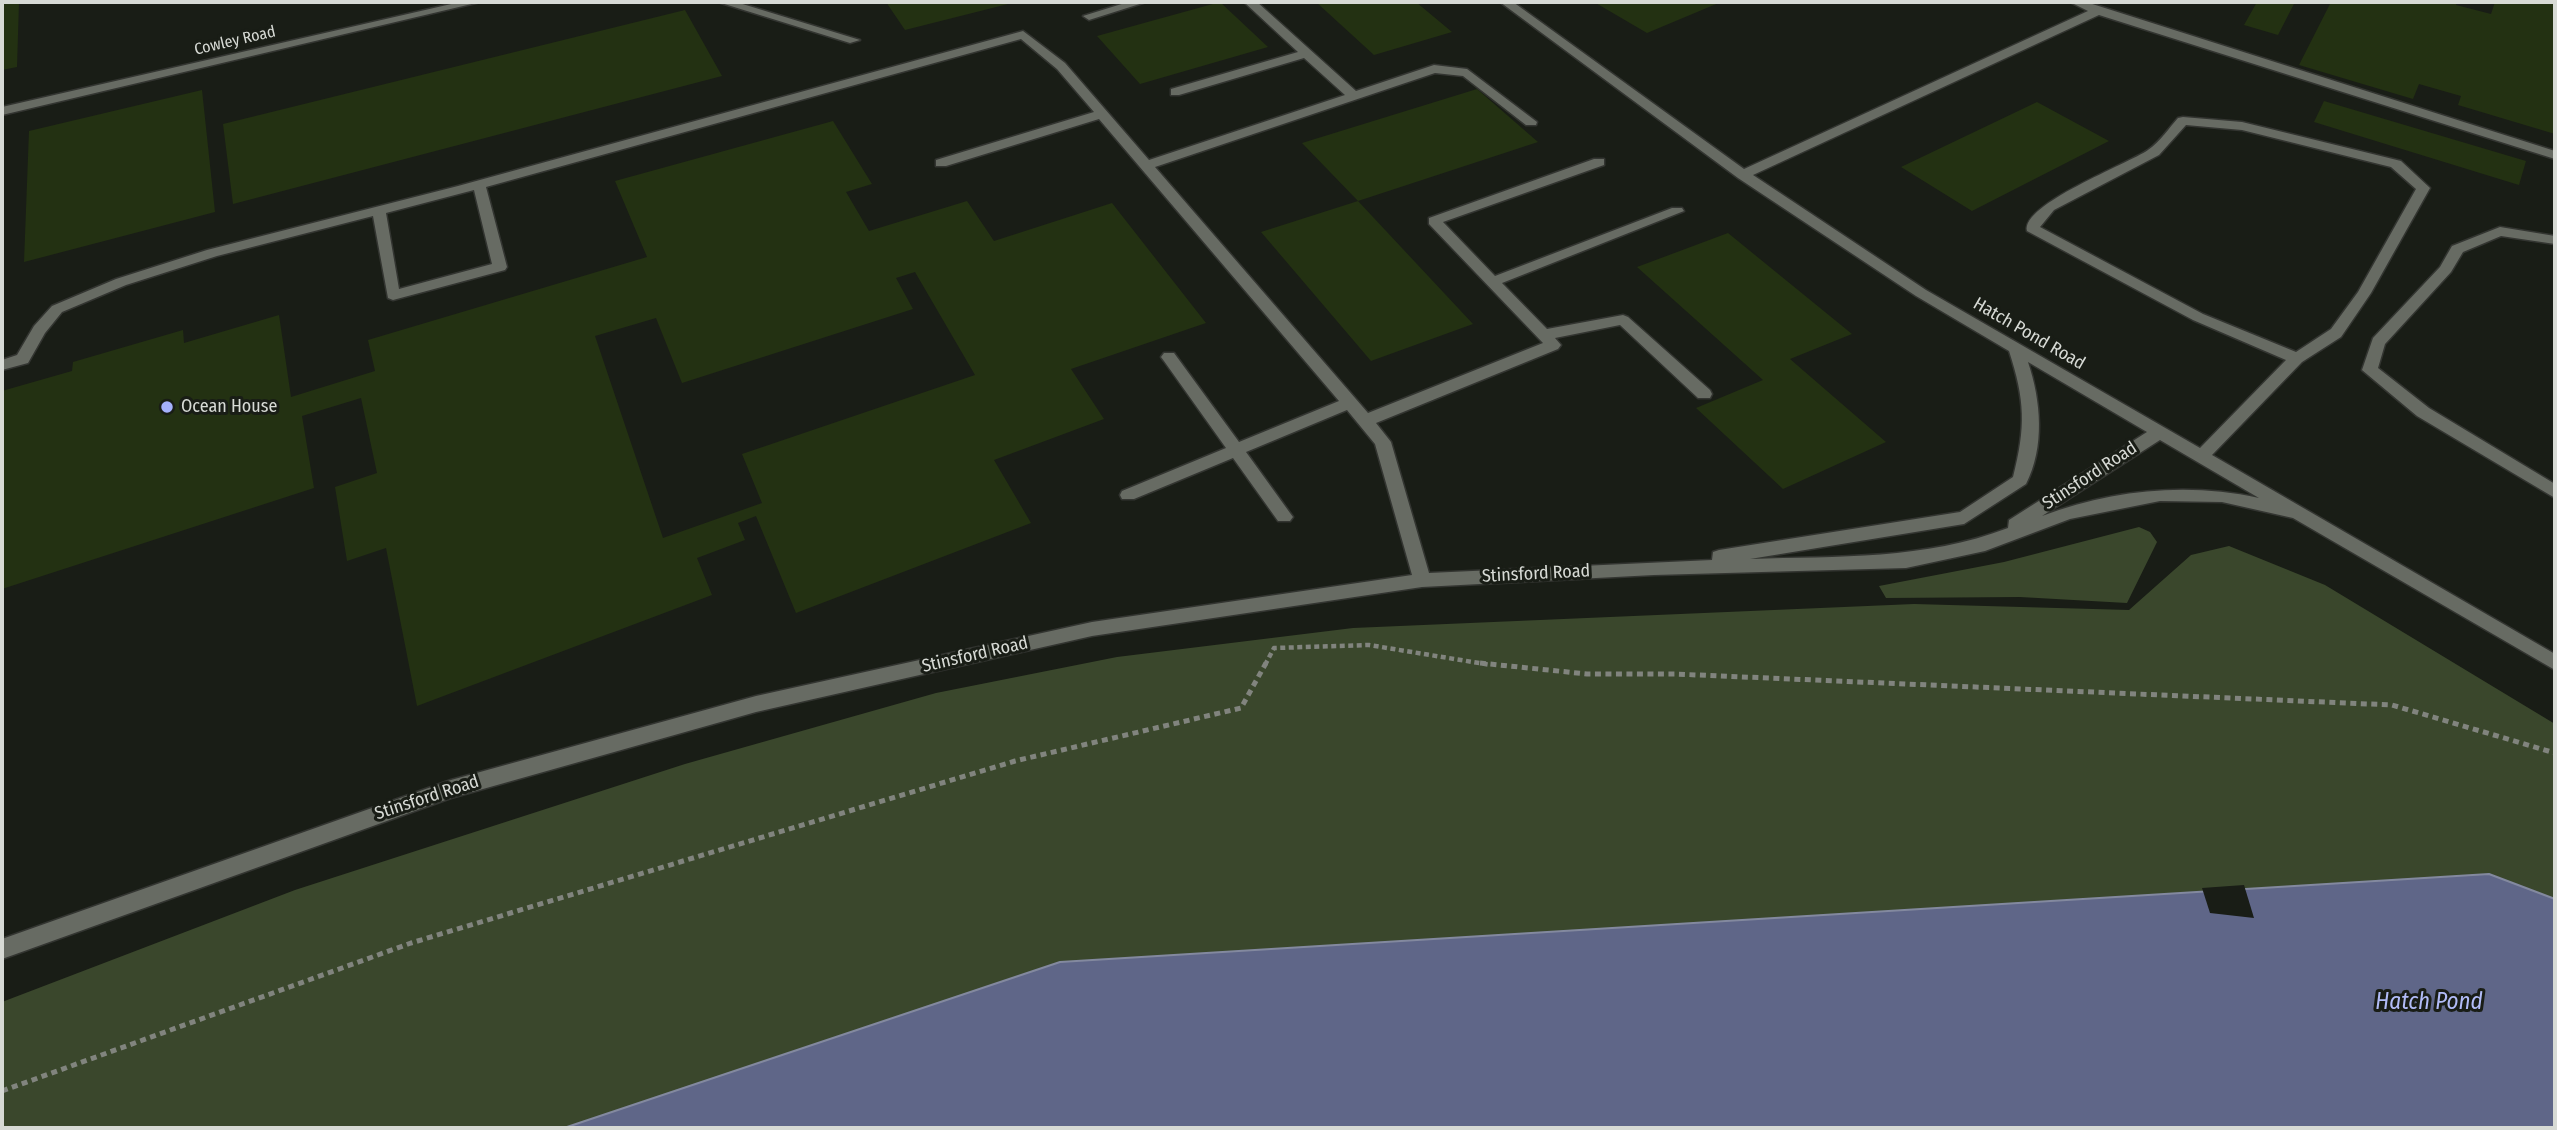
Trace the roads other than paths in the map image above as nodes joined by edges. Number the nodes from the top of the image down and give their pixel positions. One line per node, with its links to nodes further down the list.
1 (474, 2): 13 (street, Cowley Road)
2 (724, 2): 9 (street)
3 (1140, 2): 8 (street)
4 (1250, 2): 10 (street)
5 (1506, 2): 20 (street, Hatch Pond Road)
6 (2076, 2): 7 (street)
7 (2098, 11): 16 (street); 20 (street)
8 (1089, 16)
9 (854, 40)
10 (1307, 54): 11 (street); 12 (street)
11 (1175, 92)
12 (1354, 96): 15 (street); 19 (street)
13 (2, 111)
14 (1101, 114): 18 (street); 19 (street); 21 (street)
15 (1531, 122)
16 (2555, 155)
17 (1599, 162): 25 (street)
18 (941, 163)
19 (1146, 166): 32 (street)
20 (1743, 175): 27 (street, Hatch Pond Road)
21 (479, 184): 22 (street); 22 (street)
22 (379, 210): 30 (street)
23 (1677, 211): 25 (street)
24 (2555, 240): 37 (street)
25 (1492, 282): 26 (street)
26 (1544, 335): 31 (street); 33 (street)
27 (2016, 349): 34 (street, Hatch Pond Road); 42 (street)
28 (1170, 357): 35 (street)
29 (2297, 358): 29 (street); 36 (street)
30 (2, 365)
31 (1704, 394)
32 (1349, 403): 33 (street); 35 (street)
33 (1364, 421): 43 (street)
34 (2160, 432): 36 (street, Hatch Pond Road); 41 (street, Stinsford Road)
35 (1236, 450): 38 (street); 40 (street)
36 (2202, 456): 39 (street, Hatch Pond Road)
37 (2555, 492)
38 (1128, 495)
39 (2303, 514): 41 (street, Stinsford Road); 44 (street, Hatch Pond Road)
40 (1284, 517)
41 (1985, 544): 42 (street, Stinsford Road)
42 (1654, 568): 43 (street, Stinsford Road)
43 (1422, 580): 45 (street, Stinsford Road)
44 (2555, 663)
45 (2, 949)

